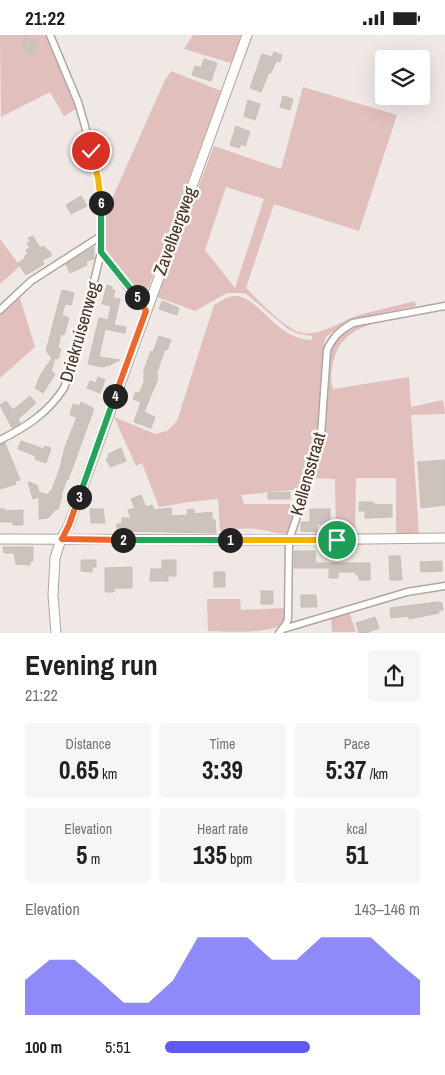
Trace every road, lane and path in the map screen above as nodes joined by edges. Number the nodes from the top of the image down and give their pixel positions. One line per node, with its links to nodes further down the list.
1 (50, 35): 3 (street, Driekruisenweg)
2 (247, 35): 7 (main road, Zavelbergweg)
3 (101, 236): 4 (street, Driekruisenweg); 6 (street)
4 (101, 252): 7 (street, Driekruisenweg); 8 (street, Driekruisenweg)
5 (445, 306): 12 (street, Kellensstraat)
6 (0, 310)
7 (146, 311): 10 (main road, Zavelbergweg)
8 (0, 440)
9 (0, 539): 10 (main road)
10 (62, 539): 12 (main road); 15 (main road, Zavelbergweg)
11 (445, 539): 12 (main road)
12 (289, 540): 14 (street, Kellensstraat)
13 (445, 586): 14 (street)
14 (281, 631)
15 (56, 633)

